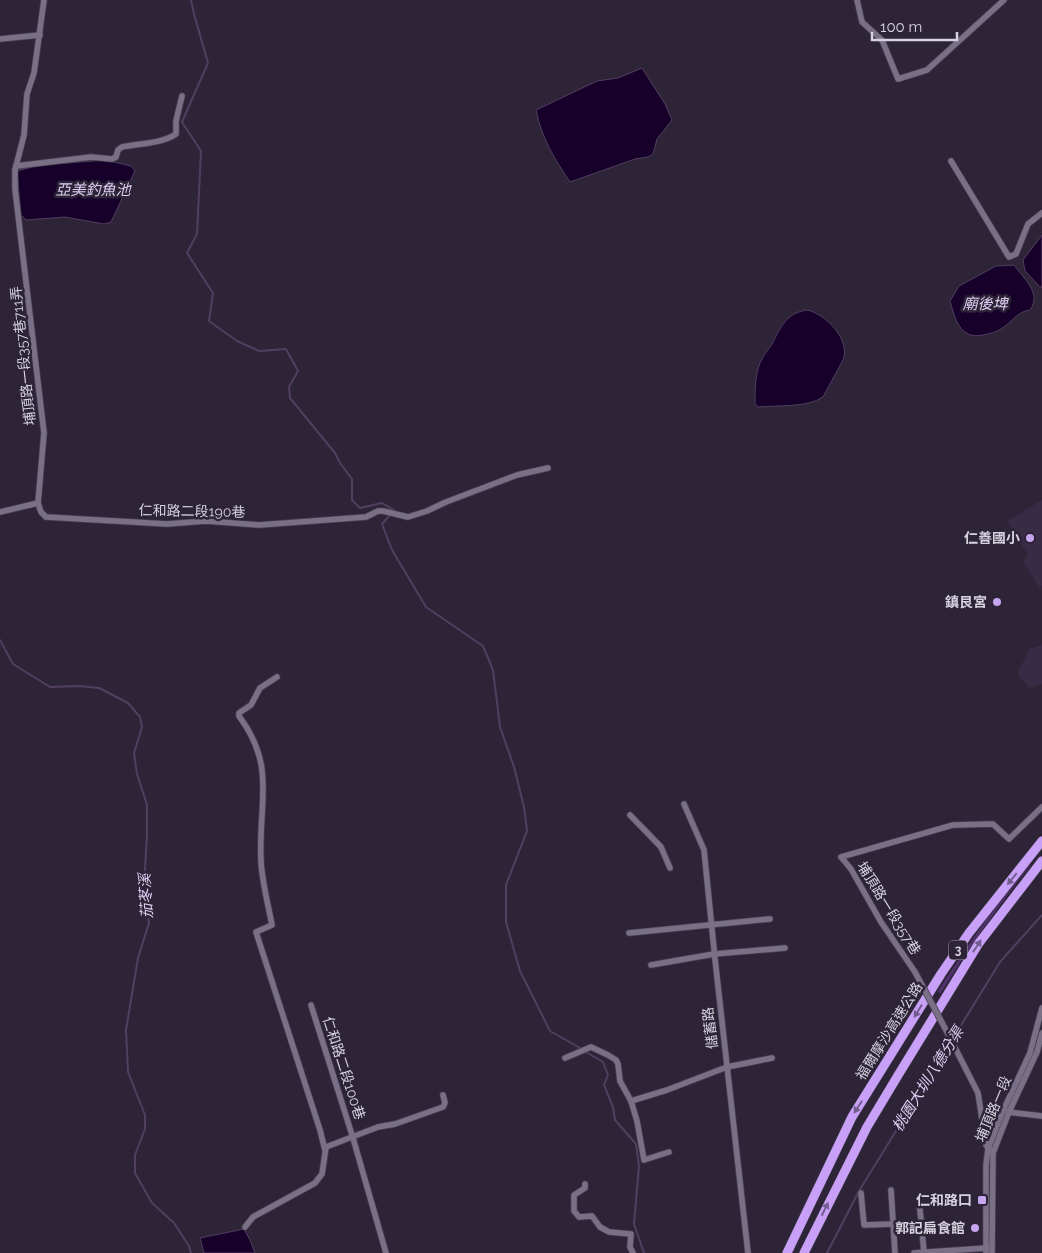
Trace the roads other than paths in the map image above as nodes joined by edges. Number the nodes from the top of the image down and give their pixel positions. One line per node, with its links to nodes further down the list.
1 (44, 0): 4 (street, 埔頂路一段357巷711弄)
2 (857, 0): 3 (street)
3 (1004, 0)
4 (40, 35): 5 (street); 8 (street, 埔頂路一段357巷711弄)
5 (0, 39)
6 (182, 96): 8 (street)
7 (950, 161): 9 (street)
8 (16, 166): 11 (street, 埔頂路一段357巷711弄)
9 (1042, 213)
10 (548, 468): 11 (street, 仁和路二段190巷)
11 (38, 503): 12 (street)
12 (0, 512)
13 (277, 678): 38 (street)
14 (684, 804): 22 (street, 儲蓄路)
15 (1042, 807): 39 (street, 埔頂路一段357巷, bridge)
16 (630, 815): 20 (street)
17 (1042, 841): 18 (highway, 福爾摩沙高速公路 / 3)
18 (1030, 856): 19 (highway); 53 (highway, 福爾摩沙高速公路 / 3, one-way to 53)
19 (1041, 862): 54 (highway, 3, one-way to 19)
20 (670, 868)
21 (770, 918): 22 (street)
22 (712, 925): 23 (street); 25 (street, 儲蓄路)
23 (629, 934)
24 (785, 948): 25 (street)
25 (714, 954): 26 (street); 32 (street, 儲蓄路)
26 (651, 965)
27 (311, 1005): 37 (street, 仁和路二段100巷)
28 (1042, 1008): 35 (street, 埔頂路一段)
29 (1042, 1033): 35 (street, 埔頂路一段)
30 (565, 1058): 34 (street)
31 (772, 1058): 32 (street)
32 (727, 1067): 34 (street); 52 (street, 儲蓄路)
33 (443, 1096): 37 (street, 仁和路二段100巷)
34 (631, 1101): 40 (street)
35 (1006, 1112): 36 (street); 39 (street, 埔頂路一段)
36 (1042, 1116)
37 (354, 1138): 38 (street, 仁和路二段100巷); 50 (street, 仁和路二段100巷)
38 (325, 1150): 47 (street)
39 (991, 1151): 48 (street, 埔頂路一段)
40 (668, 1152)
41 (585, 1184): 51 (street)
42 (891, 1190): 46 (street)
43 (861, 1193): 46 (street)
44 (919, 1200): 45 (street)
45 (922, 1223): 46 (street); 49 (street)
46 (893, 1224): 55 (street)
47 (245, 1226)
48 (989, 1250): 49 (street)
49 (924, 1252): 56 (street)
50 (386, 1253)
51 (633, 1253)
52 (748, 1253)
53 (788, 1253)
54 (804, 1253)
55 (895, 1253)
56 (914, 1253)

